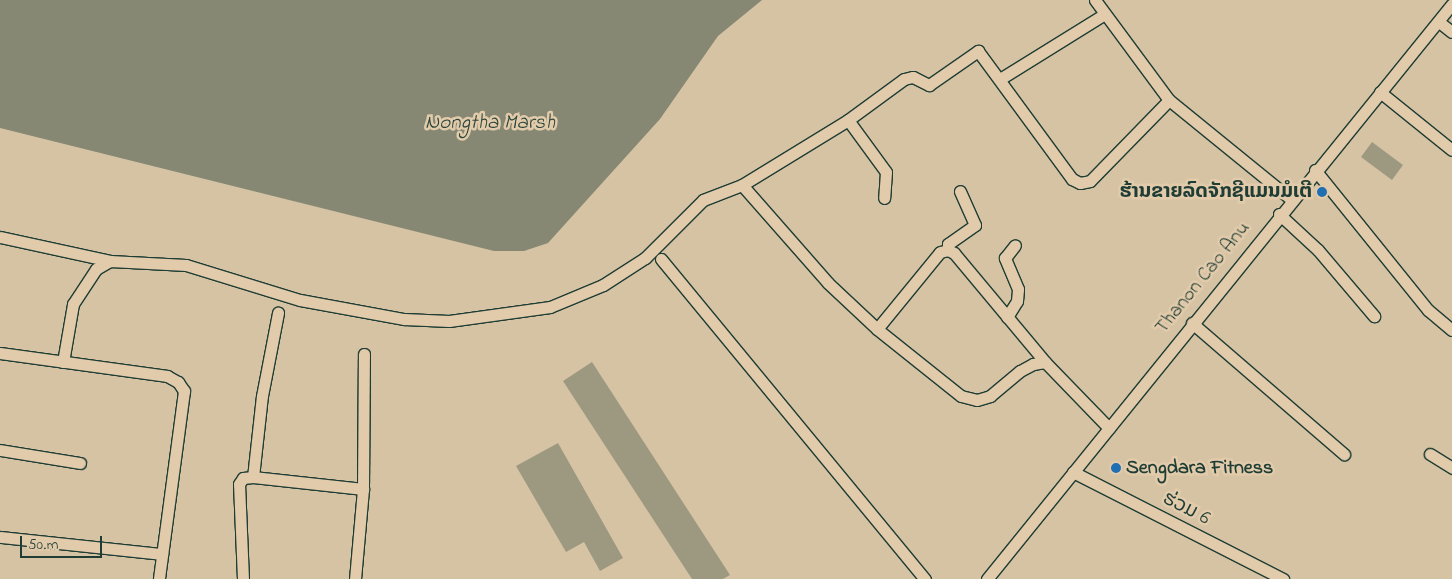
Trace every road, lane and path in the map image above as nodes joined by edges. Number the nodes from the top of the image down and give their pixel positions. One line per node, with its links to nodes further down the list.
1 (1095, 0): 3 (street)
2 (1452, 4): 4 (street, Thanon Cao Anu)
3 (1105, 14): 6 (street); 8 (street)
4 (1439, 22): 5 (street); 7 (street, Thanon Cao Anu)
5 (1452, 32)
6 (1000, 79): 8 (street); 9 (street)
7 (1380, 92): 10 (street); 11 (street, Thanon Cao Anu)
8 (1169, 100): 15 (street)
9 (848, 120): 12 (street); 14 (street)
10 (1452, 150)
11 (1315, 170): 15 (street, Thanon Cao Anu); 27 (street)
12 (742, 185): 21 (street); 26 (street)
13 (960, 191): 19 (street)
14 (884, 198)
15 (1291, 199): 16 (street, Thanon Cao Anu)
16 (1279, 214): 23 (street); 25 (street, Thanon Cao Anu)
17 (0, 237): 21 (street)
18 (1015, 245): 24 (street)
19 (948, 250): 24 (street); 26 (street)
20 (661, 259): 46 (street)
21 (110, 261): 30 (street)
22 (278, 313): 39 (street)
23 (1374, 316)
24 (1007, 317): 31 (street)
25 (1192, 323): 32 (street, Thanon Cao Anu); 34 (street)
26 (877, 329): 31 (street)
27 (1452, 330)
28 (0, 353): 30 (street)
29 (364, 354): 40 (street)
30 (63, 362): 42 (street)
31 (1045, 362): 32 (street)
32 (1108, 428): 38 (street, Thanon Cao Anu)
33 (0, 450): 36 (street)
34 (1344, 454)
35 (1430, 454): 37 (street)
36 (80, 463)
37 (1452, 468)
38 (1073, 472): 47 (street, Thanon Cao Anu); 48 (street, ຮ່ວມ 6)
39 (253, 477): 40 (street); 44 (street)
40 (363, 489): 45 (street)
41 (0, 537): 42 (street)
42 (162, 554): 43 (street)
43 (159, 579)
44 (243, 579)
45 (355, 579)
46 (925, 579)
47 (987, 579)
48 (1282, 579)

